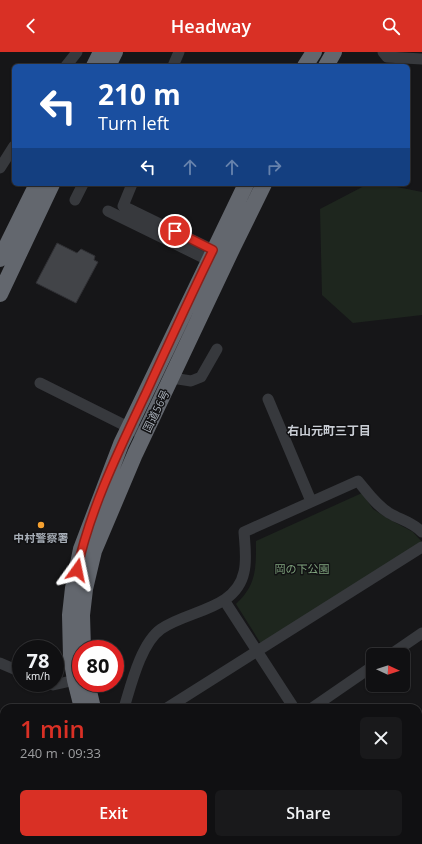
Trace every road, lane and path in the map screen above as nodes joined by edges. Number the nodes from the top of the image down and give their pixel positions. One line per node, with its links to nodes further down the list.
1 (77, 52): 9 (street)
2 (101, 52): 10 (highway)
3 (115, 52): 11 (highway)
4 (179, 52): 12 (street)
5 (314, 52): 13 (highway)
6 (334, 52): 14 (highway)
7 (383, 52): 8 (street)
8 (422, 59)
9 (68, 64)
10 (95, 64)
11 (109, 64)
12 (174, 64)
13 (307, 64)
14 (327, 64)
15 (12, 149): 16 (street)
16 (0, 168)
17 (36, 186): 26 (highway)
18 (51, 186): 28 (highway)
19 (82, 186): 23 (street)
20 (131, 186): 25 (street)
21 (245, 186): 25 (highway, 国道56号)
22 (263, 186): 27 (highway, 国道56号)
23 (75, 200)
24 (108, 211): 25 (street)
25 (211, 255): 27 (street); 33 (highway, 国道56号)
26 (0, 259)
27 (226, 262): 30 (highway, 国道56号)
28 (0, 294)
29 (217, 349): 30 (street)
30 (172, 378): 34 (highway, 国道56号)
31 (40, 383): 33 (street)
32 (268, 399): 35 (street)
33 (129, 428): 34 (street); 43 (highway, 国道56号)
34 (144, 435): 40 (highway, 国道56号)
35 (311, 501): 36 (street); 38 (street)
36 (422, 532)
37 (422, 547): 42 (street)
38 (224, 600): 42 (street); 51 (street)
39 (422, 633): 41 (street)
40 (83, 640)
41 (400, 648)
42 (257, 651): 52 (street); 53 (street)
43 (72, 658)
44 (0, 663): 45 (street)
45 (12, 668)
46 (366, 671): 54 (street)
47 (81, 692): 49 (highway, 国道56号)
48 (86, 692): 50 (highway, 国道56号)
49 (82, 704)
50 (92, 704)
51 (125, 704)
52 (173, 704)
53 (291, 704)
54 (318, 704)

